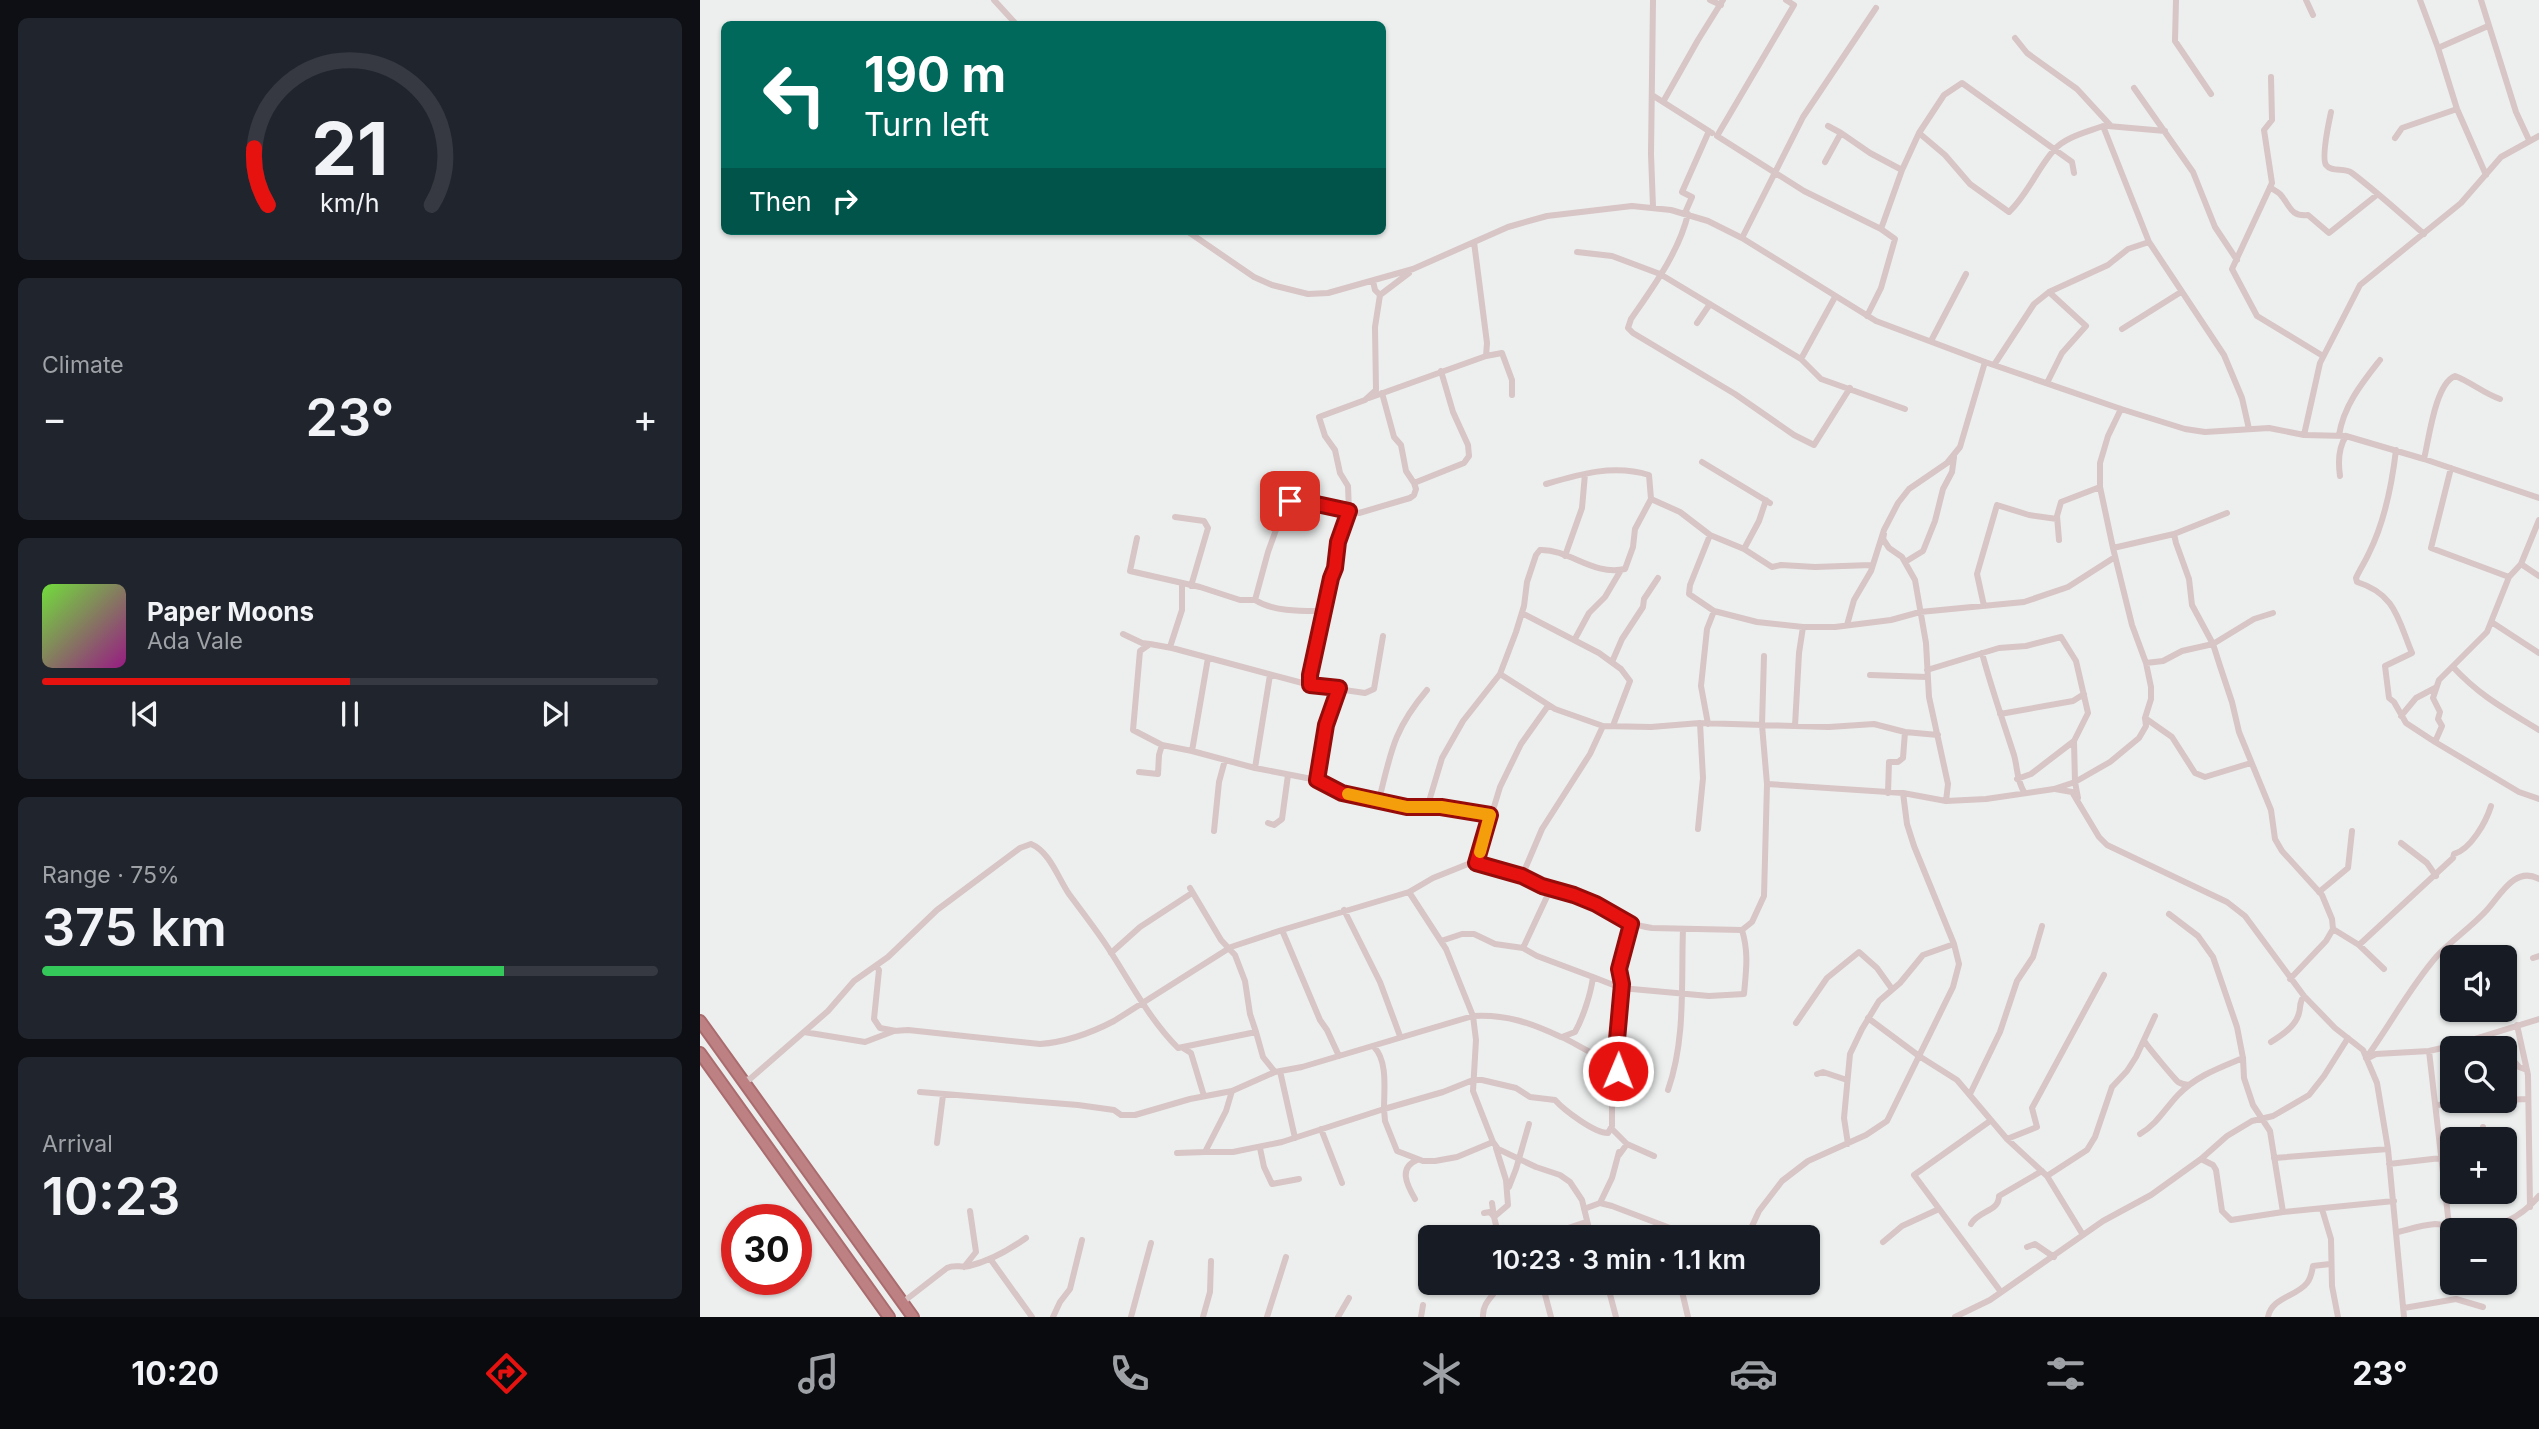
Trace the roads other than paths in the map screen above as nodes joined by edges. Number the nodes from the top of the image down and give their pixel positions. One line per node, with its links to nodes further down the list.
1 (994, 0): 12 (street)
2 (1653, 0): 19 (street)
3 (1710, 0): 9 (street)
4 (1786, 0): 29 (street)
5 (2176, 0): 18 (street)
6 (2306, 0): 11 (street)
7 (2420, 0): 15 (street)
8 (2480, 0): 13 (street)
9 (1722, 3): 20 (street)
10 (1876, 8): 36 (street)
11 (2313, 15)
12 (1013, 21)
13 (2488, 26): 15 (street); 32 (street)
14 (2015, 38): 24 (street)
15 (2438, 48): 21 (street)
16 (2271, 77): 39 (street)
17 (2134, 88): 26 (street)
18 (2211, 94)
19 (1652, 95): 20 (street); 41 (street)
20 (1663, 102): 25 (street)
21 (2457, 109): 31 (street); 38 (street)
22 (2332, 112): 40 (street)
23 (1828, 125): 27 (street)
24 (2107, 126): 26 (street); 33 (street); 48 (street)
25 (1709, 131): 29 (street); 42 (street)
26 (2165, 131): 50 (street)
27 (1841, 132): 34 (street); 35 (street)
28 (1919, 133): 33 (street); 33 (street); 35 (street)
29 (1717, 136): 36 (street)
30 (2539, 136): 32 (street)
31 (2395, 138)
32 (2529, 140): 38 (street)
33 (2055, 149): 37 (street)
34 (1825, 162)
35 (1902, 170): 43 (street)
36 (1774, 172): 43 (street); 46 (street)
37 (2074, 173)
38 (2486, 175): 44 (street)
39 (2270, 187): 40 (street); 50 (street)
40 (2378, 194): 44 (street)
41 (1653, 207): 42 (street); 47 (street)
42 (1687, 214): 46 (street); 53 (street)
43 (1881, 229): 60 (street)
44 (2424, 234): 65 (street)
45 (1193, 235): 54 (street)
46 (1742, 239): 58 (street)
47 (1474, 242): 51 (street); 64 (street)
48 (2149, 242): 55 (street); 56 (street)
49 (1577, 252): 53 (street)
50 (2237, 260): 65 (street)
51 (1413, 269): 54 (street); 57 (street)
52 (1966, 274): 63 (street)
53 (1660, 275): 59 (street); 72 (street)
54 (1373, 281): 57 (street)
55 (2049, 292): 69 (street); 71 (street)
56 (2181, 292): 62 (street); 79 (street)
57 (1380, 295): 76 (street)
58 (1835, 297): 60 (street); 66 (street)
59 (1710, 304): 61 (street); 66 (street)
60 (1867, 316): 63 (street)
61 (1697, 323)
62 (2122, 329)
63 (1931, 341): 68 (street)
64 (1486, 356): 70 (street); 74 (street)
65 (2323, 356): 80 (street)
66 (1801, 359): 72 (street)
67 (2380, 360): 81 (street)
68 (1985, 362): 69 (street); 83 (street)
69 (1994, 365): 71 (street)
70 (1441, 371): 73 (street); 89 (street)
71 (2047, 383): 78 (street)
72 (1850, 388): 77 (street)
73 (1382, 393): 76 (street); 89 (street)
74 (1512, 395)
75 (2500, 399): 84 (street)
76 (1365, 400): 94 (street)
77 (1905, 408)
78 (2121, 409): 79 (street); 91 (street)
79 (2249, 429): 80 (street)
80 (2304, 435): 81 (street)
81 (2343, 436): 82 (street); 88 (street)
82 (2396, 450): 84 (street); 153 (street)
83 (1955, 455): 99 (street); 108 (street)
84 (2424, 459): 86 (street)
85 (1702, 462): 105 (street)
86 (2451, 468): 92 (street); 114 (street)
87 (1586, 474): 90 (street); 93 (street); 106 (street)
88 (2340, 476)
89 (1414, 483): 94 (street)
90 (1546, 484)
91 (2100, 486): 97 (street); 104 (street)
92 (2539, 498)
93 (1651, 499): 101 (street); 112 (street)
94 (1349, 511): 119 (street); 121 (street)
95 (2227, 513): 100 (street)
96 (1175, 517): 118 (street)
97 (2057, 519): 103 (street); 120 (street)
98 (2539, 520): 109 (street)
99 (1884, 530): 108 (street); 110 (street)
100 (2174, 534): 104 (street); 133 (street)
101 (1710, 535): 105 (street); 122 (street)
102 (1137, 538): 116 (street)
103 (2059, 540)
104 (2113, 548): 107 (street)
105 (1744, 549): 110 (street)
106 (1565, 556): 111 (street); 124 (street)
107 (2115, 557): 120 (street); 140 (street)
108 (1905, 562): 123 (street)
109 (2521, 564): 113 (street); 114 (street)
110 (1871, 565): 127 (street)
111 (1604, 569): 112 (street); 117 (street)
112 (1621, 569): 117 (street)
113 (2539, 576)
114 (2509, 578): 126 (street)
115 (1658, 579): 139 (street)
116 (1182, 584): 118 (street); 134 (street)
117 (1612, 584): 131 (street)
118 (1191, 586): 119 (street)
119 (1255, 600): 121 (street)
120 (1984, 606): 123 (street)
121 (1324, 611): 146 (street)
122 (1714, 611): 128 (street); 156 (street)
123 (1920, 612): 127 (street); 143 (street)
124 (1522, 613): 139 (street); 142 (street)
125 (2273, 613): 133 (street)
126 (2493, 622): 136 (street); 141 (street)
127 (1847, 625): 128 (street)
128 (1803, 627): 159 (street)
129 (1123, 634): 132 (street)
130 (1382, 636): 147 (street)
131 (1576, 637)
132 (1150, 643): 134 (street); 165 (street)
133 (2213, 644): 140 (street); 168 (street)
134 (1170, 647): 138 (street)
135 (1982, 653): 143 (street); 150 (street); 152 (street)
136 (2539, 653)
137 (1764, 656): 157 (street)
138 (1208, 658): 144 (street); 166 (street)
139 (1612, 662): 155 (street)
140 (2146, 663): 154 (street)
141 (2453, 667): 148 (street); 160 (street)
142 (1500, 674): 151 (street); 185 (street)
143 (1927, 674): 145 (street); 162 (street)
144 (1270, 675): 146 (street); 169 (street)
145 (1870, 675)
146 (1310, 685): 147 (street)
147 (1339, 688): 173 (street)
148 (2435, 688): 153 (street); 164 (street)
149 (1427, 690): 181 (street)
150 (2084, 694): 152 (street); 163 (street)
151 (1548, 706): 158 (street); 186 (street)
152 (2000, 714): 172 (street)
153 (2401, 716): 164 (street)
154 (2145, 718): 168 (street); 174 (street)
155 (1614, 723)
156 (1704, 724): 157 (street); 158 (street); 188 (street)
157 (1762, 724): 159 (street); 175 (street)
158 (1603, 726): 193 (street)
159 (1795, 726): 161 (street)
160 (2539, 730)
161 (1905, 732): 162 (street); 178 (street)
162 (1938, 735): 182 (street)
163 (2074, 741): 172 (street); 174 (street)
164 (2435, 742): 180 (street)
165 (1163, 744): 166 (street); 170 (street)
166 (1192, 751): 167 (street)
167 (1225, 760): 169 (street); 189 (street)
168 (2251, 763): 198 (street)
169 (1255, 768): 171 (street)
170 (1139, 772)
171 (1288, 775): 173 (street); 187 (street)
172 (2017, 779): 177 (street)
173 (1317, 780): 181 (street)
174 (2075, 782): 176 (street); 183 (street)
175 (1767, 784): 178 (street); 206 (street)
176 (2054, 789): 177 (street); 183 (street)
177 (2024, 792): 182 (street)
178 (1888, 793): 179 (street)
179 (1903, 793): 182 (street); 208 (street)
180 (2539, 799)
181 (1379, 800): 185 (street)
182 (1946, 801)
183 (2080, 804): 217 (street)
184 (2491, 806): 194 (street)
185 (1427, 808): 186 (street)
186 (1490, 815): 192 (street)
187 (1268, 823)
188 (1698, 829)
189 (1214, 831)
190 (2352, 831): 198 (street)
191 (2401, 843): 194 (street)
192 (1476, 863): 193 (street); 197 (street)
193 (1522, 876): 196 (street)
194 (2436, 876): 209 (street)
195 (2539, 879): 246 (street)
196 (1550, 888): 201 (street); 211 (street)
197 (1409, 892): 199 (street); 207 (street)
198 (2319, 892): 204 (street)
199 (1344, 910): 205 (street); 233 (street)
200 (2169, 914): 245 (street)
201 (1631, 924): 203 (street); 218 (street)
202 (2042, 926): 258 (street)
203 (1683, 929): 206 (street); 220 (street)
204 (2333, 929): 209 (street); 217 (street)
205 (1282, 930): 210 (street); 243 (street)
206 (1742, 930): 220 (street)
207 (1441, 942): 211 (street); 223 (street)
208 (1954, 944): 219 (street); 244 (street)
209 (2359, 946): 214 (street)
210 (1229, 948): 212 (street); 222 (street); 232 (street)
211 (1523, 948): 216 (street)
212 (1111, 953): 213 (street); 222 (street)
213 (876, 965): 230 (street); 231 (street)
214 (2384, 969)
215 (2104, 975): 273 (street)
216 (1593, 977): 218 (street); 234 (street)
217 (2290, 978): 221 (street)
218 (1621, 988): 220 (street); 242 (street)
219 (1892, 989): 225 (street); 228 (street)
220 (1683, 993): 255 (street)
221 (2304, 996): 235 (street); 237 (street)
222 (1143, 1004): 230 (street); 239 (street)
223 (1473, 1016): 233 (street); 234 (street); 251 (street)
224 (2155, 1016): 236 (street)
225 (1868, 1018): 244 (street); 252 (street)
226 (2539, 1019): 229 (street)
227 (700, 1021): 253 (highway)
228 (1796, 1023)
229 (2517, 1025): 240 (street); 248 (street)
230 (897, 1031): 231 (street)
231 (804, 1032): 253 (street)
232 (1256, 1032): 239 (street); 249 (street)
233 (1400, 1036): 238 (street)
234 (1562, 1037): 242 (street)
235 (2348, 1038): 246 (street); 266 (street)
236 (2145, 1042): 254 (street); 290 (street)
237 (2271, 1042)
238 (1374, 1046): 243 (street); 265 (street)
239 (1183, 1048): 260 (street)
240 (2428, 1051): 246 (street); 263 (street)
241 (700, 1053): 339 (highway)
242 (1617, 1055): 269 (street)
243 (1339, 1056): 249 (street)
244 (1919, 1056): 258 (street); 276 (street)
245 (2243, 1058): 254 (street); 266 (street)
246 (2366, 1058): 280 (street)
247 (2517, 1065): 248 (street)
248 (2527, 1070): 262 (street)
249 (1278, 1072): 256 (street); 272 (street)
250 (1817, 1074): 252 (street)
251 (1473, 1080): 265 (street); 269 (street); 277 (street)
252 (1847, 1080): 276 (street)
253 (742, 1081): 340 (highway)
254 (2191, 1084): 271 (street)
255 (1668, 1090)
256 (1232, 1091): 260 (street); 281 (street)
257 (920, 1092): 259 (street)
258 (1970, 1094): 267 (street)
259 (943, 1095): 260 (street); 274 (street)
260 (1204, 1096)
261 (2517, 1099): 262 (street)
262 (2528, 1099): 299 (street)
263 (2437, 1105): 264 (street); 278 (street)
264 (2440, 1105)
265 (1384, 1109): 270 (street); 288 (street)
266 (2262, 1120): 285 (street); 287 (street)
267 (1990, 1121): 273 (street); 301 (street)
268 (1529, 1124): 284 (street)
269 (1611, 1128): 275 (street)
270 (1321, 1129): 272 (street); 292 (street)
271 (2140, 1134)
272 (1294, 1138): 279 (street)
273 (2007, 1139): 290 (street)
274 (937, 1143)
275 (1627, 1144): 283 (street); 298 (street)
276 (1848, 1144): 314 (street)
277 (1494, 1145): 284 (street); 288 (street); 293 (street)
278 (2440, 1145)
279 (1260, 1148): 281 (street); 291 (street)
280 (2388, 1149): 285 (street); 289 (street)
281 (1205, 1152): 282 (street)
282 (1177, 1153)
283 (1654, 1156)
284 (1518, 1158): 293 (street); 300 (street)
285 (2274, 1158): 304 (street)
286 (2440, 1158): 289 (street)
287 (2201, 1159): 304 (street); 317 (street)
288 (1418, 1160): 295 (street)
289 (2389, 1164): 296 (street)
290 (2044, 1173): 309 (street); 317 (street)
291 (1298, 1179)
292 (1342, 1183)
293 (1508, 1188): 306 (street)
294 (2539, 1196): 299 (street)
295 (1415, 1199)
296 (2394, 1201): 302 (street); 316 (street)
297 (1492, 1203): 306 (street)
298 (1600, 1203): 300 (street); 313 (street)
299 (2530, 1207): 307 (street)
300 (1584, 1209): 308 (street)
301 (1939, 1209): 320 (street); 329 (street)
302 (2322, 1209): 304 (street); 327 (street)
303 (970, 1211): 328 (street)
304 (2283, 1212)
305 (1484, 1213): 306 (street)
306 (1494, 1217): 310 (street)
307 (2517, 1218)
308 (1586, 1222): 311 (street); 312 (street)
309 (1971, 1224)
310 (1496, 1225)
311 (1577, 1225)
312 (1587, 1225)
313 (1659, 1225)
314 (1753, 1225)
315 (2440, 1226): 316 (street)
316 (2398, 1233): 338 (street)
317 (2083, 1235): 324 (street)
318 (1026, 1238): 325 (street)
319 (1082, 1240): 342 (street)
320 (1883, 1242)
321 (1152, 1243): 343 (street)
322 (2027, 1247): 324 (street)
323 (1286, 1257): 345 (street)
324 (2054, 1257): 329 (street)
325 (991, 1260): 328 (street); 341 (street)
326 (1211, 1261): 344 (street)
327 (2330, 1264): 353 (street); 354 (street)
328 (964, 1267): 335 (street)
329 (2001, 1292): 352 (street)
330 (1493, 1295): 348 (street)
331 (1545, 1295): 349 (street)
332 (1610, 1295): 350 (street)
333 (1683, 1295): 351 (street)
334 (1349, 1298): 346 (street)
335 (907, 1299)
336 (1423, 1305): 347 (street)
337 (2483, 1307): 338 (street)
338 (2404, 1308): 355 (street)
339 (889, 1317)
340 (913, 1317)
341 (1032, 1317)
342 (1053, 1317)
343 (1131, 1317)
344 (1203, 1317)
345 (1267, 1317)
346 (1338, 1317)
347 (1421, 1317)
348 (1483, 1317)
349 (1551, 1317)
350 (1616, 1317)
351 (1688, 1317)
352 (1955, 1317)
353 (2268, 1317)
354 (2338, 1317)
355 (2404, 1317)

